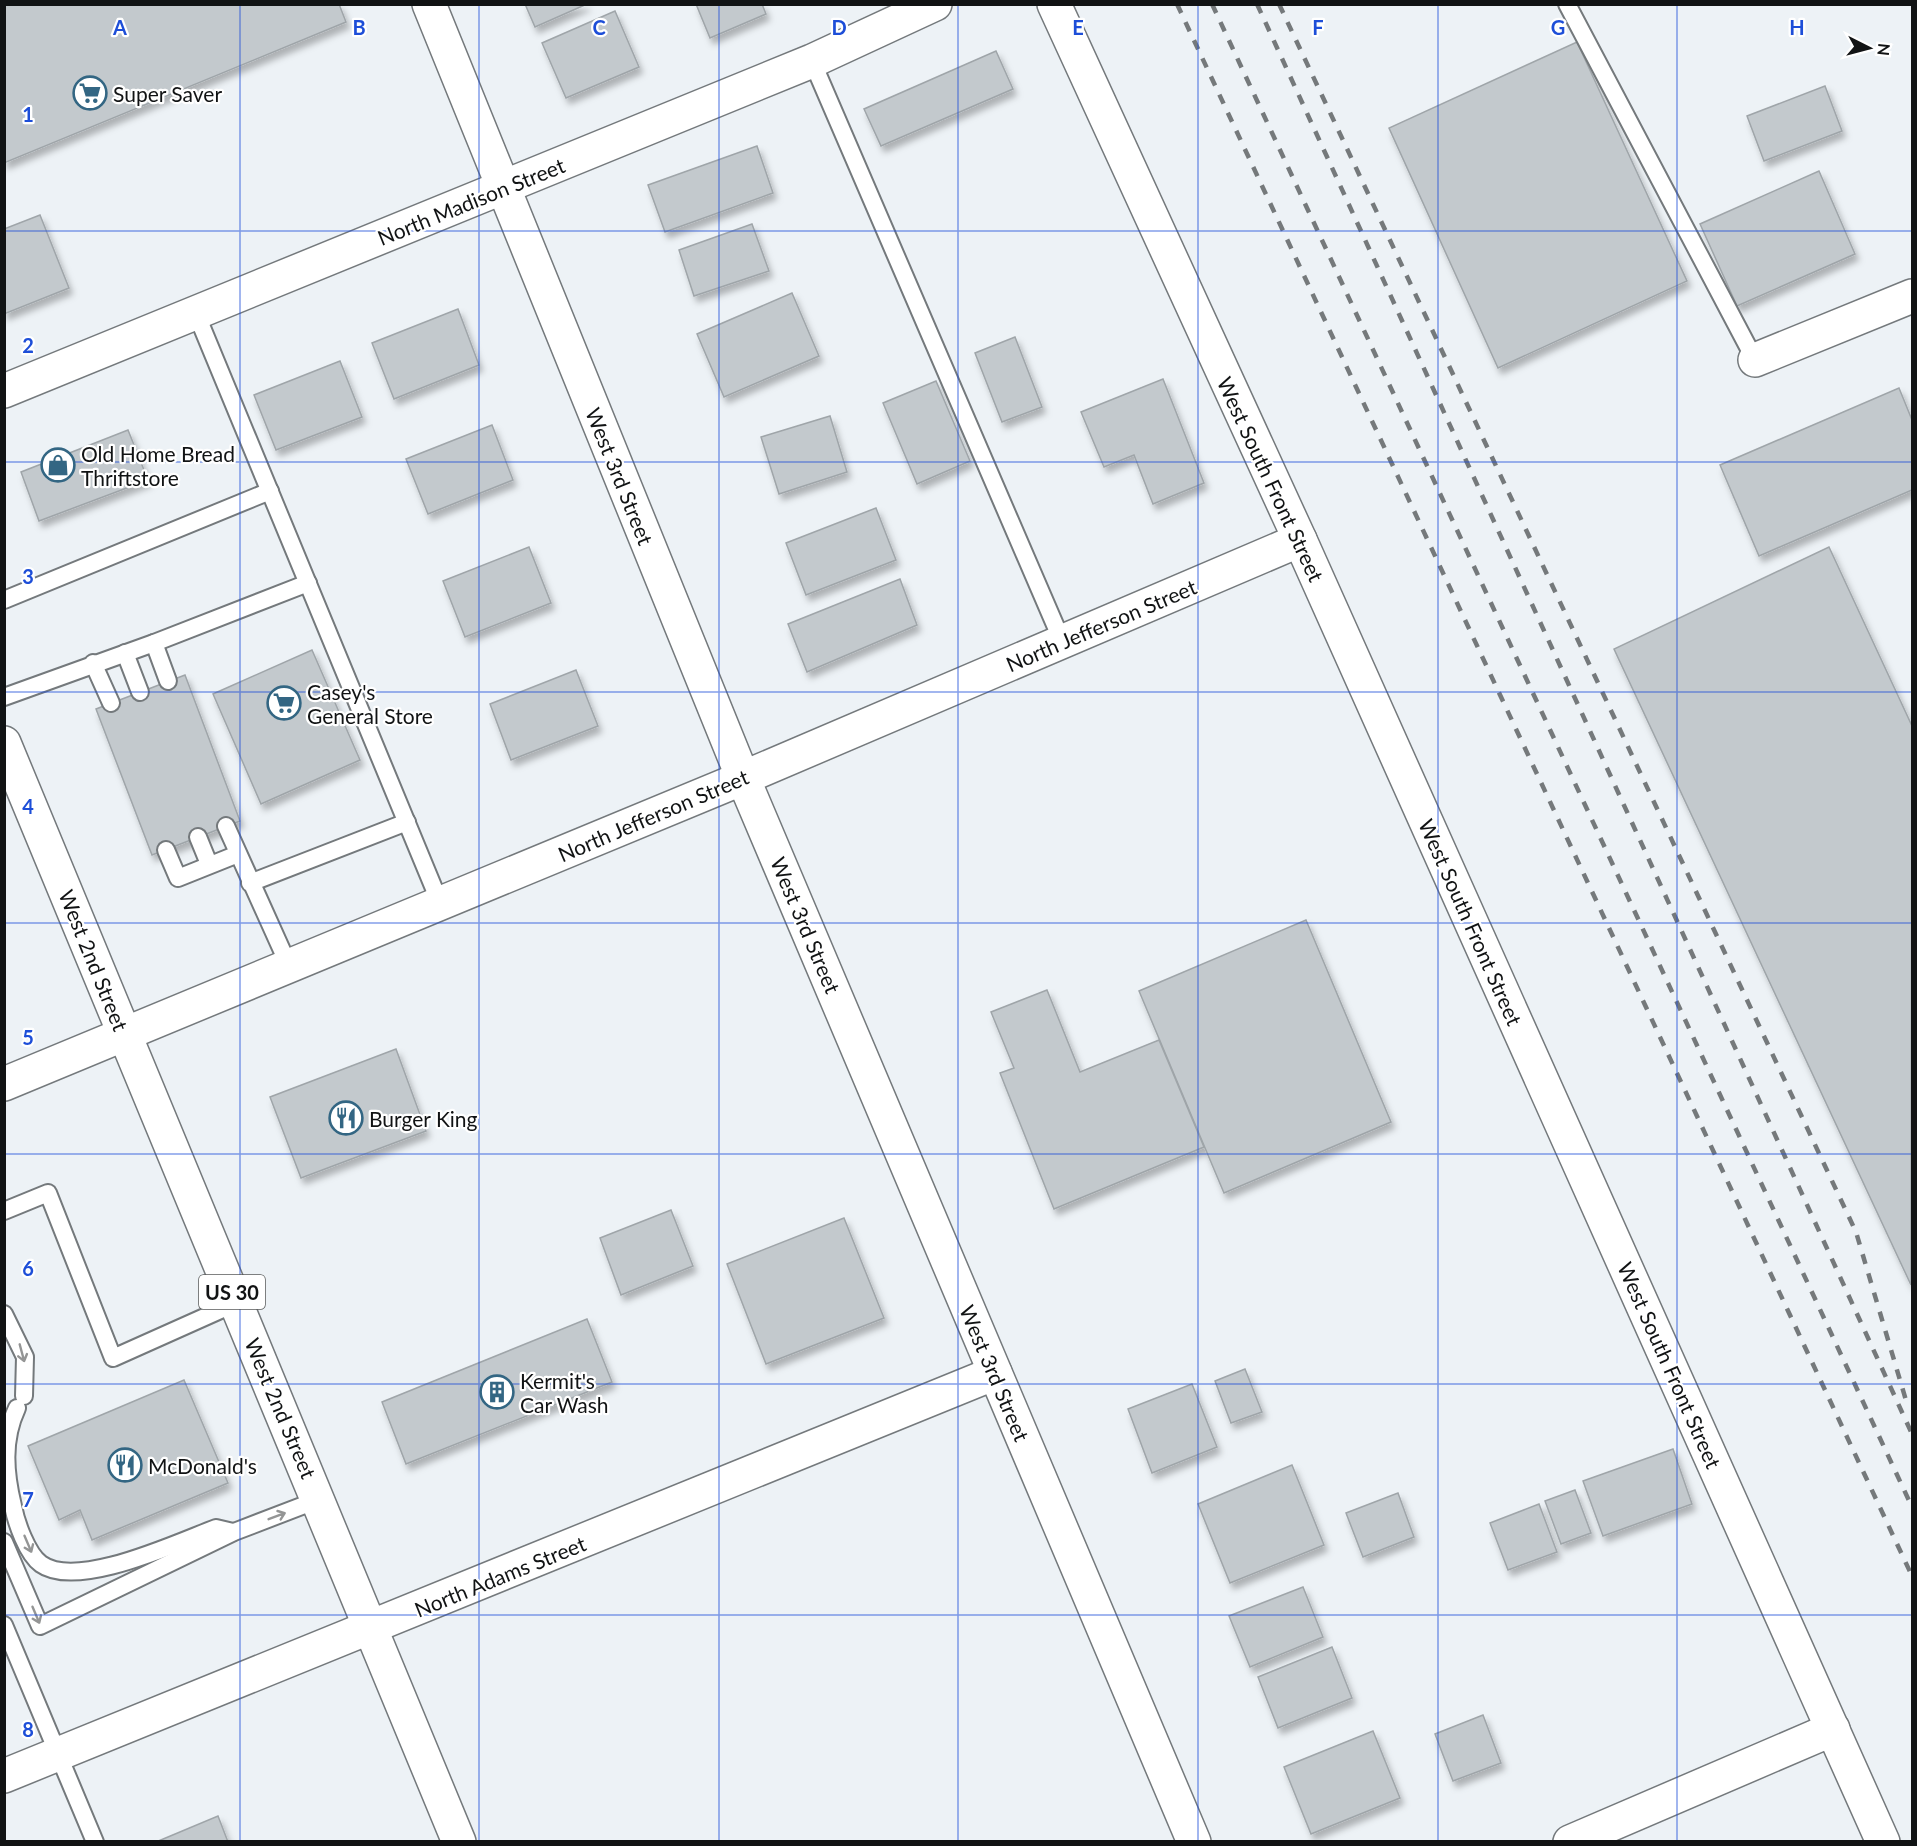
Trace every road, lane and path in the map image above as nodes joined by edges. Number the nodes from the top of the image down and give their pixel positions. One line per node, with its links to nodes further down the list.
1 (429, 4): 6 (main road, West 3rd Street)
2 (935, 4): 5 (main road, North Madison Street)
3 (1054, 4): 12 (main road, West South Front Street)
4 (1567, 4): 9 (lane)
5 (812, 62): 6 (main road, North Madison Street); 15 (lane)
6 (502, 189): 8 (main road, North Madison Street); 24 (main road, West 3rd Street)
7 (1912, 296): 9 (main road)
8 (196, 313): 10 (main road, North Madison Street); 11 (lane)
9 (1755, 360)
10 (4, 391)
11 (270, 491): 13 (lane); 14 (lane)
12 (1300, 540): 15 (main road, North Jefferson Street); 46 (main road, West South Front Street)
13 (308, 583): 16 (lane); 25 (lane)
14 (4, 600)
15 (1062, 641): 24 (main road, North Jefferson Street)
16 (154, 643): 17 (lane); 19 (lane)
17 (125, 653): 18 (lane); 20 (lane)
18 (93, 663): 21 (lane); 22 (lane)
19 (168, 681)
20 (140, 692)
21 (4, 697)
22 (111, 703)
23 (4, 743): 34 (main road, West 2nd Street / US 30)
24 (743, 778): 32 (main road, North Jefferson Street); 39 (main road, West 3rd Street)
25 (406, 822): 31 (lane); 32 (lane)
26 (226, 826): 29 (lane)
27 (198, 837): 30 (lane)
28 (166, 850): 30 (lane)
29 (238, 854): 30 (lane); 31 (lane)
30 (209, 864)
31 (250, 883): 33 (lane)
32 (440, 903): 33 (main road, North Jefferson Street)
33 (290, 966): 34 (main road, North Jefferson Street)
34 (125, 1035): 35 (main road, North Jefferson Street); 37 (main road, West 2nd Street / US 30)
35 (4, 1084)
36 (4, 1211): 37 (lane)
37 (236, 1303): 41 (main road, West 2nd Street / US 30)
38 (4, 1314): 40 (lane, one-way to 40)
39 (995, 1373): 45 (main road, North Adams Street); 51 (main road, West 3rd Street)
40 (5, 1469): 42 (lane, one-way to 42)
41 (320, 1499): 42 (lane, one-way to 41); 45 (main road, West 2nd Street / US 30)
42 (234, 1532): 43 (lane, one-way to 42)
43 (4, 1542)
44 (4, 1625): 47 (lane)
45 (371, 1629): 47 (main road, North Adams Street); 50 (main road, West 2nd Street / US 30)
46 (1833, 1730): 52 (main road); 53 (main road, West South Front Street)
47 (59, 1754): 48 (main road, North Adams Street); 49 (lane)
48 (4, 1776)
49 (95, 1842)
50 (459, 1842)
51 (1194, 1842)
52 (1570, 1842)
53 (1883, 1842)

